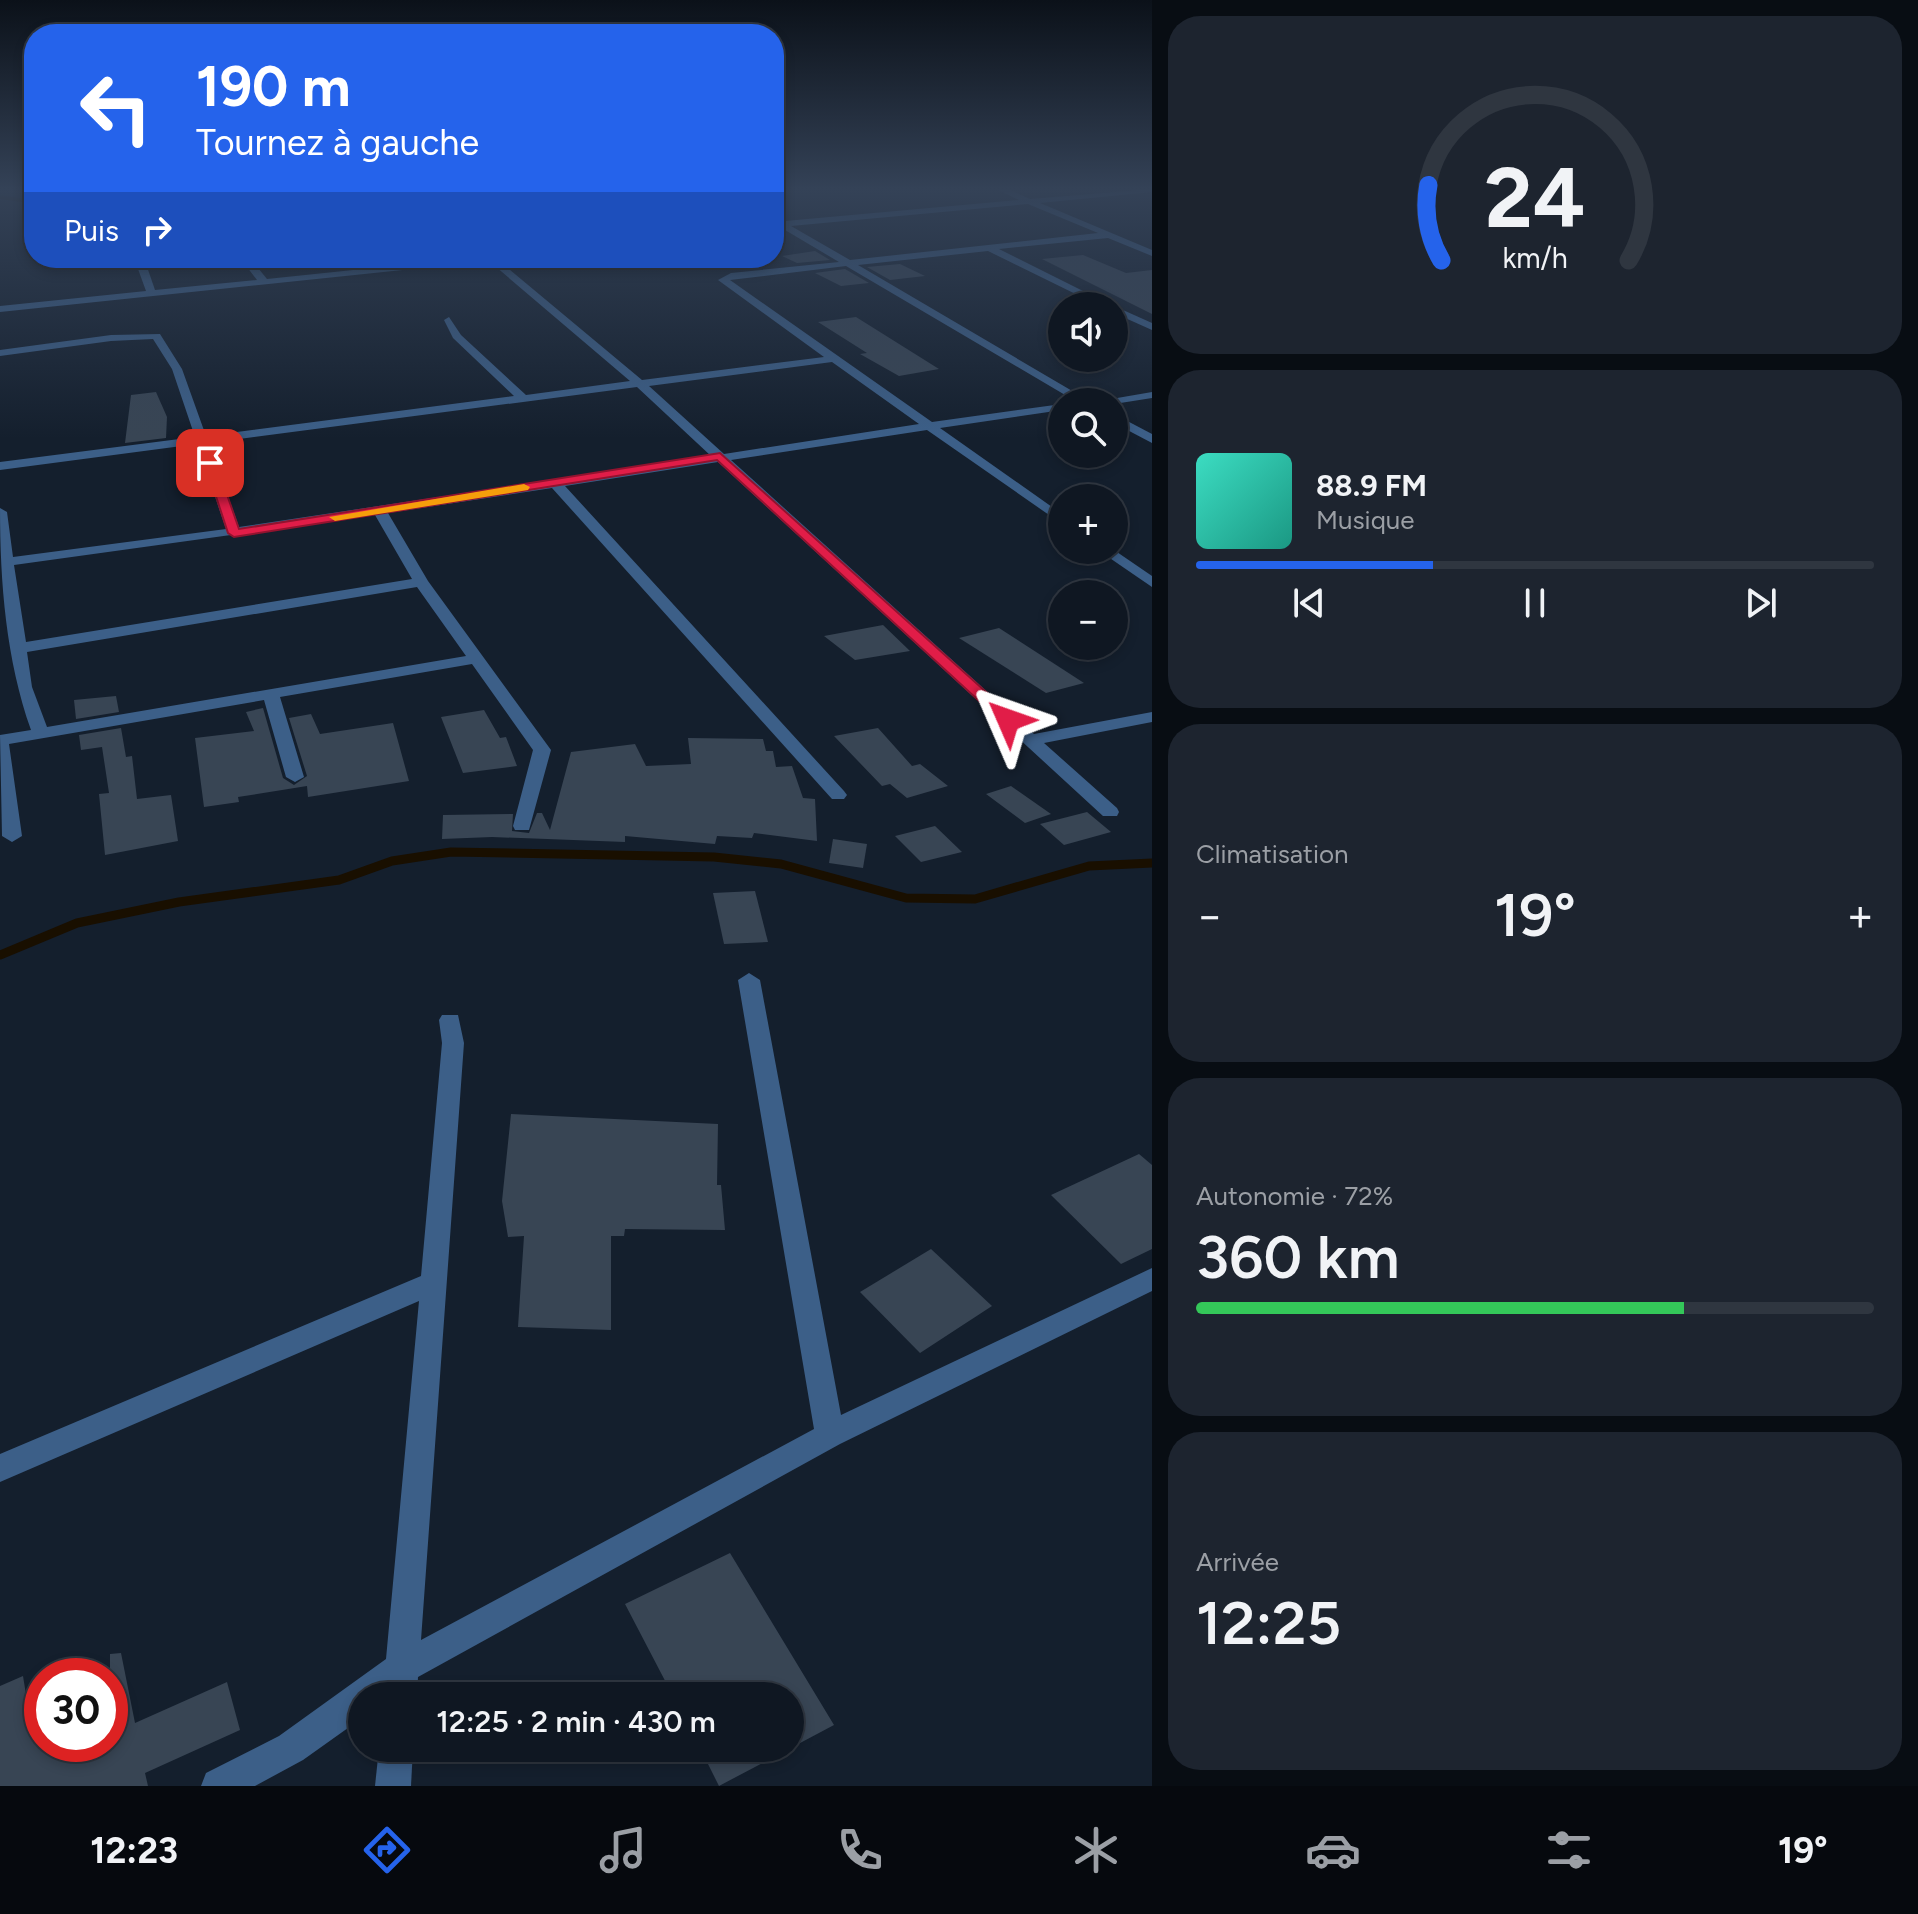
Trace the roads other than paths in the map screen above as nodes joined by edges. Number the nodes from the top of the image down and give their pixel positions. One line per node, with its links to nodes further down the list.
1 (144, 272): 10 (street)
2 (256, 272): 8 (street)
3 (362, 272): 8 (street)
4 (510, 272): 17 (street)
5 (764, 272): 16 (street)
6 (863, 272): 18 (street)
7 (1039, 272): 9 (street)
8 (265, 283): 10 (street)
9 (1079, 292)
10 (152, 294): 11 (street)
11 (0, 309)
12 (1128, 316): 14 (street)
13 (449, 320): 21 (street)
14 (1152, 327)
15 (0, 353): 25 (street)
16 (831, 359): 17 (street); 24 (street)
17 (641, 385): 21 (street); 27 (street)
18 (1061, 388)
19 (1152, 395): 20 (street)
20 (1128, 398)
21 (525, 400): 25 (street)
22 (1048, 409): 24 (street)
23 (1128, 426): 26 (street)
24 (927, 427): 27 (street); 31 (street)
25 (203, 439): 28 (street); 33 (street)
26 (1152, 439)
27 (720, 456): 29 (street); 43 (street)
28 (0, 466)
29 (554, 482): 30 (street); 46 (street)
30 (379, 510): 33 (street); 36 (street)
31 (1048, 510)
32 (0, 512): 34 (street)
33 (234, 533): 34 (street)
34 (4, 555): 38 (street)
35 (1125, 564): 37 (street)
36 (421, 582): 38 (street); 39 (street)
37 (1152, 583)
38 (20, 648): 42 (street)
39 (476, 659): 40 (street); 48 (street)
40 (271, 694): 42 (street); 45 (street)
41 (1152, 717): 43 (street)
42 (41, 733): 44 (street)
43 (1030, 740): 47 (street)
44 (0, 742): 49 (street)
45 (295, 777)
46 (838, 795)
47 (1110, 812)
48 (522, 826)
49 (12, 836)
50 (749, 980): 54 (street)
51 (450, 1020): 53 (street)
52 (1152, 1279): 54 (street)
53 (434, 1282): 55 (street); 56 (street)
54 (830, 1435): 56 (street)
55 (0, 1468)
56 (401, 1682)
57 (348, 1707): 59 (street)
58 (395, 1762): 60 (street)
59 (219, 1786)
60 (393, 1786)

